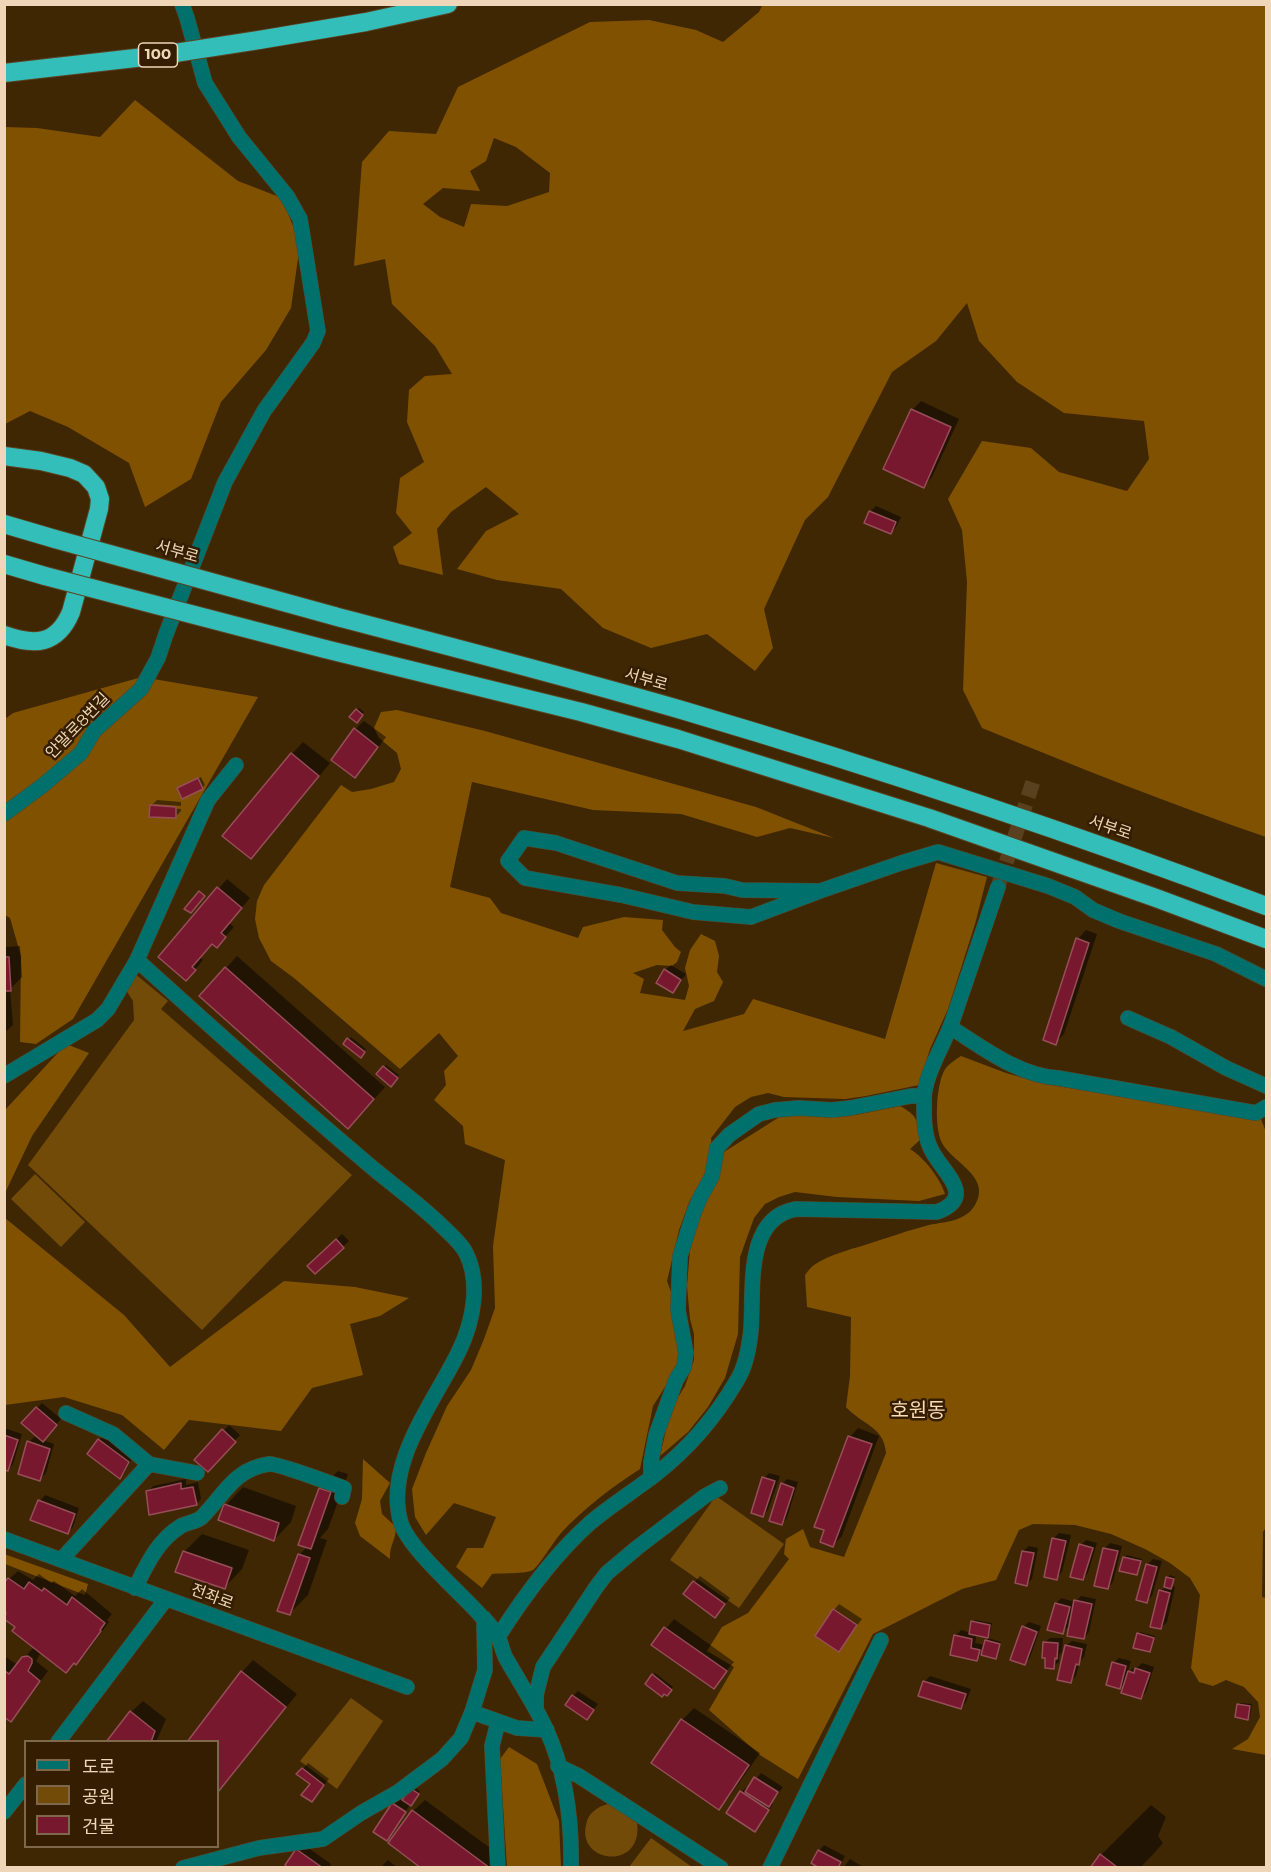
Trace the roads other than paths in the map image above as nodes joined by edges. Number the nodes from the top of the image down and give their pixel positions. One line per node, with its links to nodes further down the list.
1 (182, 4): 10 (street, 안말로8번길)
2 (448, 4): 3 (highway, 100)
3 (395, 10): 4 (highway, 100, bridge)
4 (4, 73)
5 (4, 456): 8 (highway)
6 (4, 524): 13 (highway, 서부로, bridge)
7 (4, 564): 14 (highway, bridge)
8 (4, 635)
9 (236, 765): 15 (street)
10 (4, 814)
11 (998, 887): 18 (street)
12 (820, 891): 12 (street); 16 (street)
13 (1266, 906)
14 (1266, 939)
15 (136, 960): 19 (street); 33 (street)
16 (1266, 979)
17 (1128, 1018): 20 (street)
18 (950, 1027): 21 (street); 22 (street)
19 (4, 1076)
20 (1266, 1086)
21 (924, 1096): 26 (street); 26 (street)
22 (1266, 1107)
23 (66, 1413): 24 (street)
24 (149, 1464): 25 (street); 30 (street)
25 (197, 1473)
26 (651, 1478): 34 (street)
27 (720, 1488): 37 (street)
28 (342, 1497): 31 (street)
29 (4, 1539): 30 (street, 전좌로)
30 (61, 1560): 31 (street, 전좌로)
31 (135, 1588): 32 (street, 전좌로)
32 (166, 1599): 36 (street, 전좌로); 41 (street)
33 (484, 1618): 34 (street); 38 (street)
34 (498, 1636): 37 (street)
35 (880, 1640): 49 (street)
36 (407, 1687)
37 (536, 1710): 40 (street)
38 (472, 1712): 39 (street); 45 (street)
39 (498, 1722): 40 (street); 46 (street)
40 (547, 1730): 42 (street)
41 (60, 1740)
42 (558, 1766): 47 (street); 48 (street)
43 (24, 1787): 44 (street)
44 (4, 1812)
45 (183, 1868)
46 (498, 1868)
47 (571, 1868)
48 (721, 1868)
49 (770, 1868)

